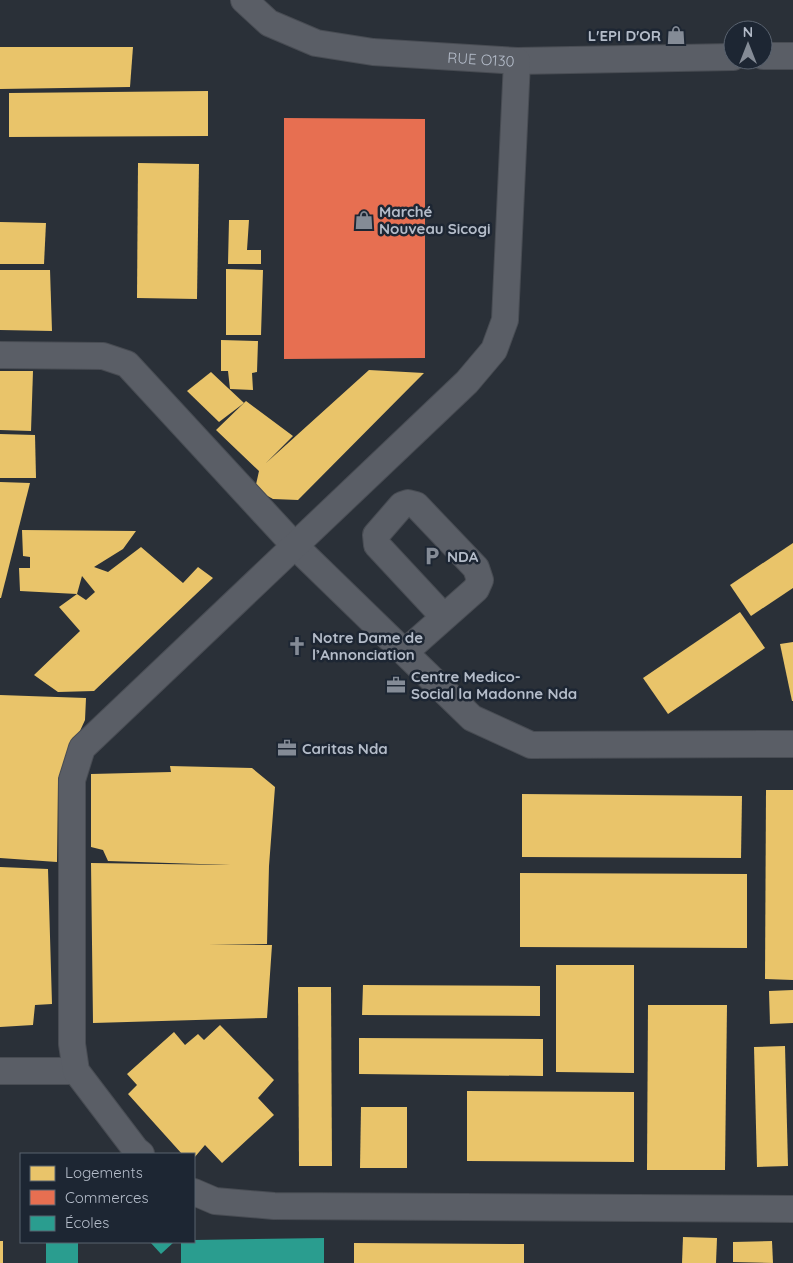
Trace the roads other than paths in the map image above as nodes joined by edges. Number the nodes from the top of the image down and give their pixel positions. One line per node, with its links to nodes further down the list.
1 (244, 0): 5 (street, RUE O130)
2 (773, 56): 3 (street)
3 (793, 56)
4 (723, 57): 5 (street, RUE O130)
5 (517, 61): 7 (street)
6 (0, 355): 7 (street)
7 (295, 546): 9 (street); 12 (street)
8 (444, 617): 9 (street)
9 (405, 652): 10 (street)
10 (793, 744)
11 (0, 1071): 12 (street)
12 (76, 1071): 13 (street)
13 (140, 1153)
14 (195, 1192): 15 (street)
15 (793, 1208)

